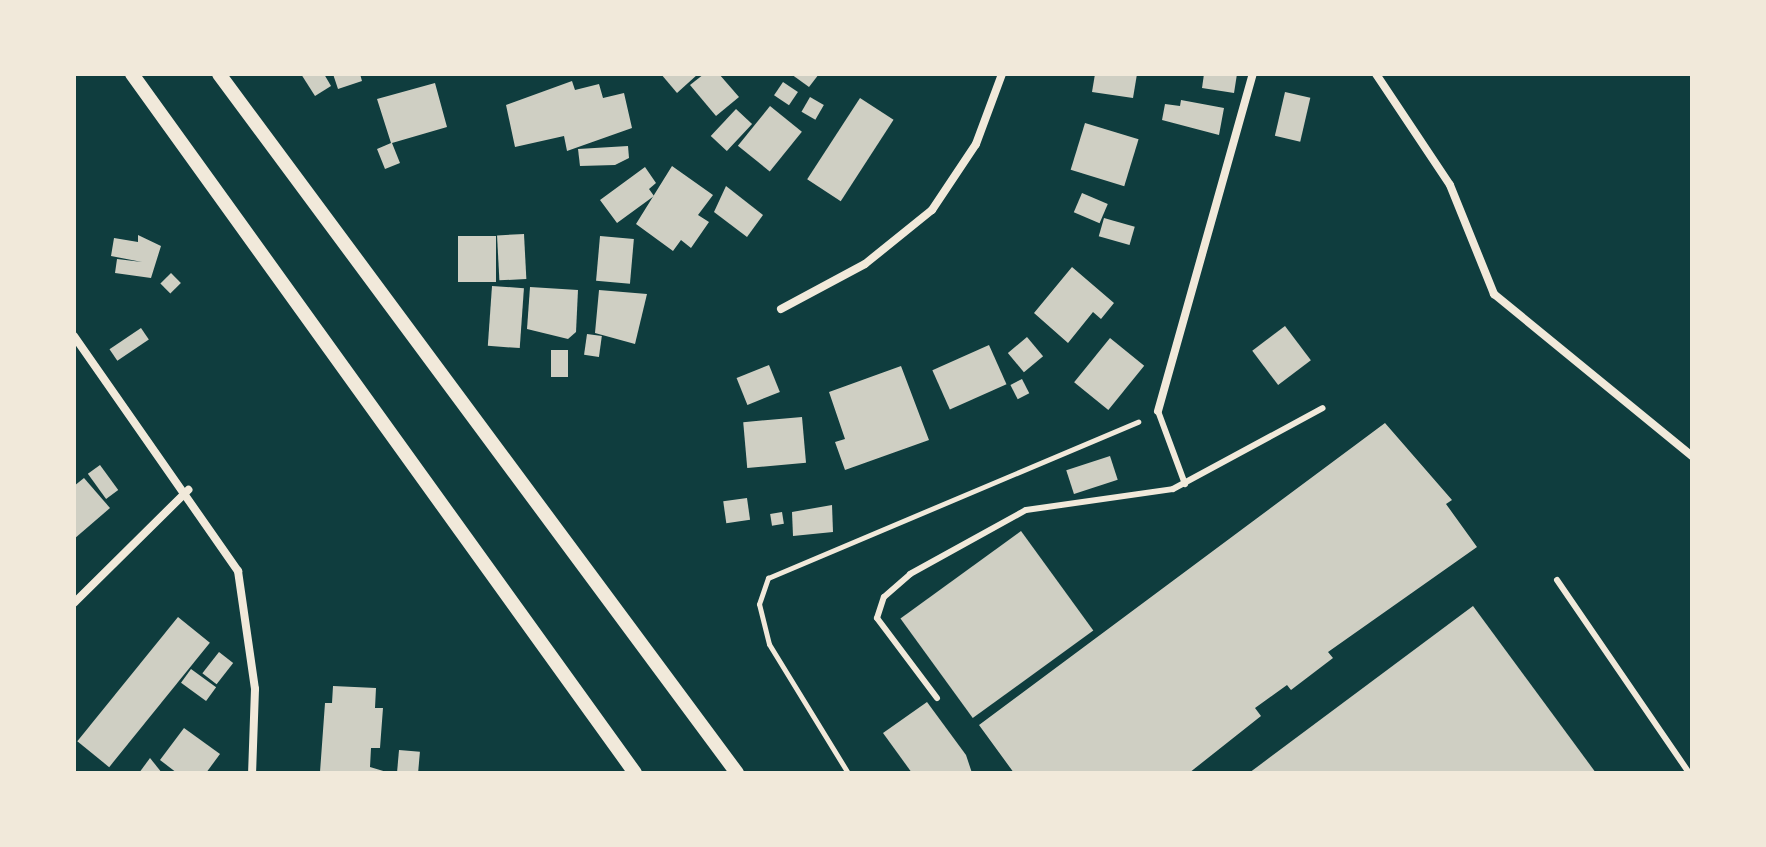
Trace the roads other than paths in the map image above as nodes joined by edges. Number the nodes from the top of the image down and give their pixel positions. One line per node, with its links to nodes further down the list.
1 (132, 74): 17 (street)
2 (219, 74): 18 (street)
3 (1002, 74): 6 (street)
4 (1253, 74): 9 (street)
5 (1376, 74): 10 (street)
6 (781, 309)
7 (74, 336): 12 (street)
8 (1323, 408): 11 (lane)
9 (1158, 411): 11 (lane)
10 (1692, 456)
11 (1185, 484): 15 (lane)
12 (188, 490): 14 (street); 16 (street)
13 (1557, 580): 19 (lane)
14 (74, 603)
15 (937, 698)
16 (252, 773)
17 (635, 773)
18 (737, 773)
19 (1689, 773)

